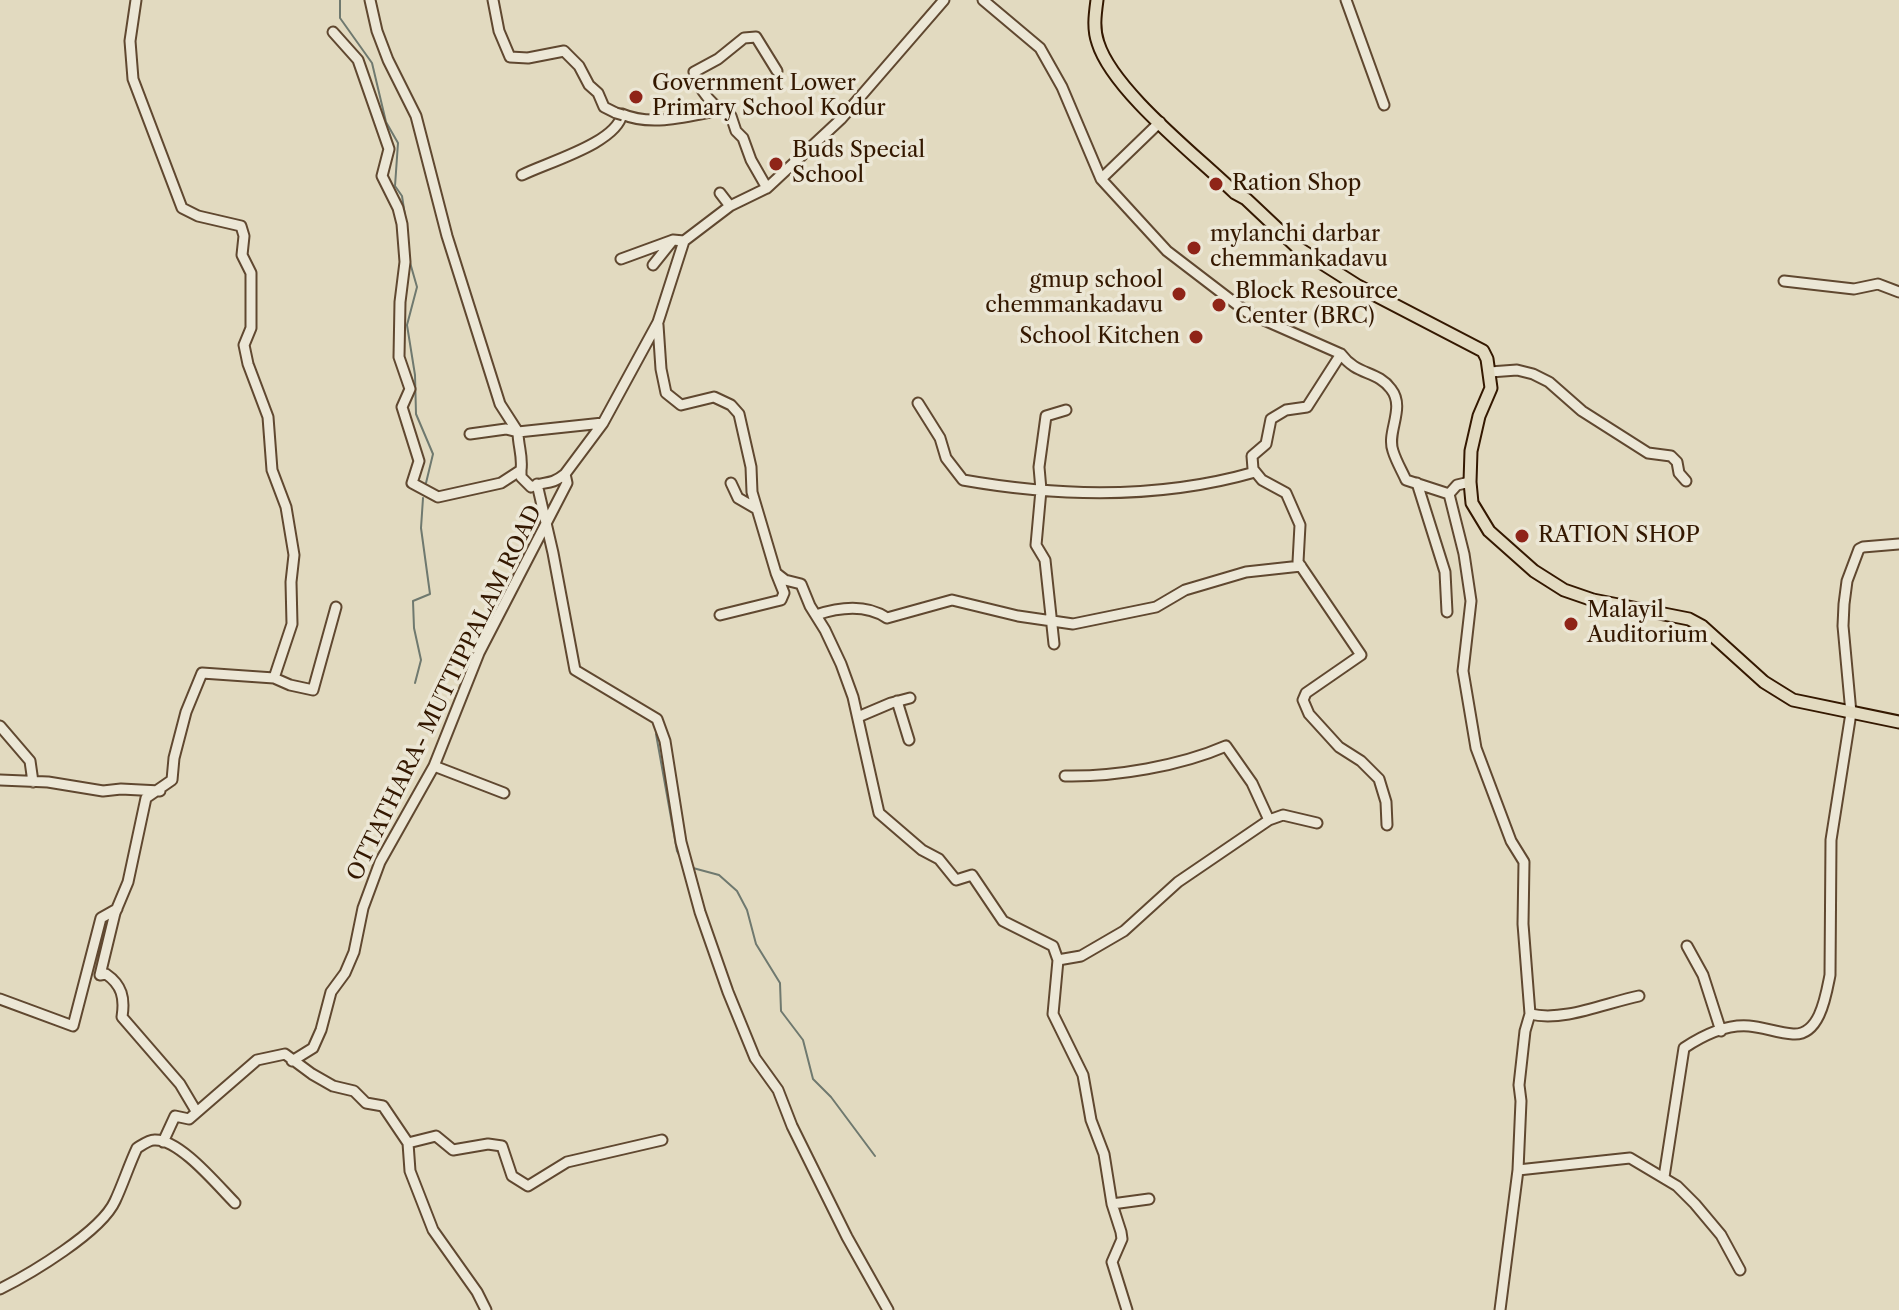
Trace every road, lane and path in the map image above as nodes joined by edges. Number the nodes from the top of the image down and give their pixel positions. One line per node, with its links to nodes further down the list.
1 (136, 0): 54 (street)
2 (370, 0): 31 (street)
3 (493, 0): 12 (street)
4 (983, 0): 15 (street)
5 (1097, 0): 13 (main road)
6 (1346, 0): 10 (street)
7 (942, 1): 16 (street)
8 (333, 32): 33 (street)
9 (777, 71): 11 (street)
10 (1384, 105)
11 (720, 110): 12 (street); 16 (street)
12 (621, 114): 14 (street)
13 (1160, 122): 15 (street); 27 (main road)
14 (522, 175)
15 (1101, 179): 26 (street)
16 (767, 188): 18 (street)
17 (720, 193): 18 (street)
18 (730, 206): 20 (street)
19 (673, 240): 20 (street); 21 (street); 22 (street)
20 (684, 241): 25 (street, OTTATHARA- MUTTIPPALAM ROAD)
21 (621, 259)
22 (653, 265)
23 (1784, 281): 24 (street)
24 (1899, 292)
25 (658, 322): 30 (street, OTTATHARA- MUTTIPPALAM ROAD); 43 (street)
26 (1341, 354): 34 (street); 39 (street)
27 (1490, 372): 36 (street); 37 (main road)
28 (918, 403): 41 (street)
29 (1066, 410): 41 (street)
30 (603, 423): 31 (street); 35 (street, OTTATHARA- MUTTIPPALAM ROAD)
31 (518, 432): 32 (street); 33 (street)
32 (470, 434)
33 (521, 470): 40 (street)
34 (1255, 472): 41 (street); 46 (street)
35 (565, 474): 40 (street); 44 (street, OTTATHARA- MUTTIPPALAM ROAD)
36 (1686, 481)
37 (1470, 482): 42 (street); 57 (main road)
38 (731, 483): 43 (street)
39 (1417, 483): 42 (street); 49 (street)
40 (537, 484): 44 (street)
41 (1041, 490): 52 (street)
42 (1449, 494): 76 (street)
43 (757, 509): 47 (street)
44 (547, 522): 62 (street, OTTATHARA- MUTTIPPALAM ROAD); 91 (street)
45 (1899, 544): 57 (street)
46 (1301, 566): 52 (street); 70 (street)
47 (776, 573): 50 (street); 51 (street)
48 (336, 607): 54 (street)
49 (1447, 612)
50 (720, 615)
51 (816, 615): 52 (street); 58 (street)
52 (1052, 621): 53 (street)
53 (1054, 644)
54 (274, 678): 66 (street)
55 (910, 698): 56 (street)
56 (897, 701): 58 (street); 61 (street)
57 (1851, 713): 59 (main road); 77 (street)
58 (858, 717): 73 (street)
59 (1899, 722)
60 (0, 726): 65 (street)
61 (909, 740)
62 (434, 766): 67 (street); 78 (street, OTTATHARA- MUTTIPPALAM ROAD)
63 (1065, 776): 68 (street)
64 (0, 780): 65 (street)
65 (33, 782): 66 (street)
66 (160, 791): 71 (street)
67 (504, 793)
68 (1269, 820): 69 (street); 73 (street)
69 (1317, 823)
70 (1387, 825)
71 (117, 909): 75 (street); 79 (street)
72 (1687, 946): 77 (street)
73 (1058, 960): 87 (street)
74 (1639, 996): 76 (street)
75 (0, 999)
76 (1530, 1014): 83 (street)
77 (1721, 1031): 84 (street)
78 (292, 1061): 81 (street); 82 (street)
79 (196, 1111)
80 (662, 1140): 82 (street)
81 (163, 1142): 86 (street); 89 (street)
82 (408, 1143): 90 (street)
83 (1518, 1170): 84 (street); 93 (street)
84 (1664, 1177): 88 (street)
85 (1149, 1199): 87 (street)
86 (235, 1203)
87 (1112, 1204): 92 (street)
88 (1740, 1270)
89 (0, 1289)
90 (486, 1310)
91 (888, 1310)
92 (1127, 1310)
93 (1500, 1310)

